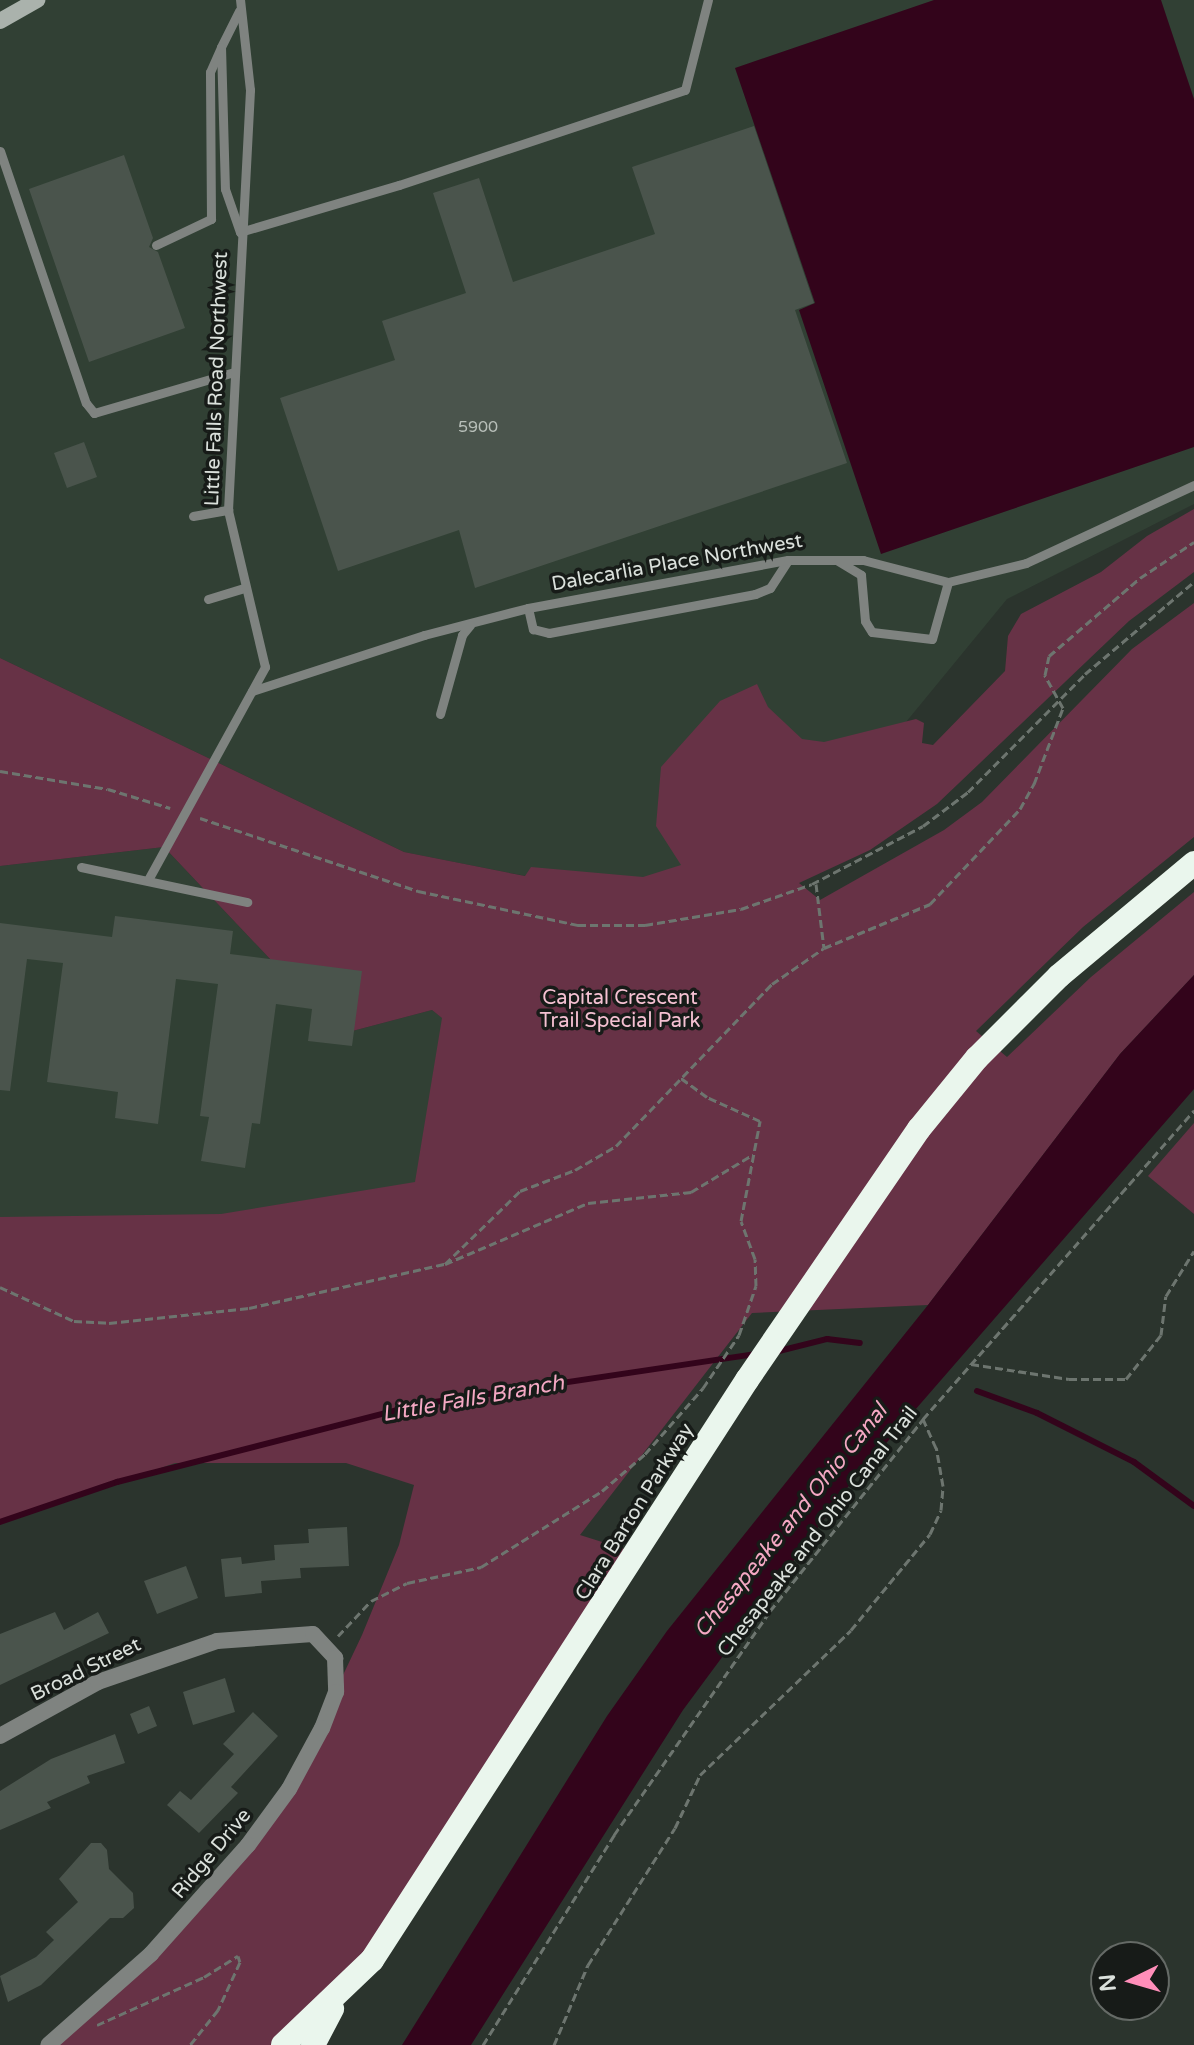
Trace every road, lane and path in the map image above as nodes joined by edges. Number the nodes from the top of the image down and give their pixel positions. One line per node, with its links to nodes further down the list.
1 (37, 0): 4 (main road)
2 (708, 0): 7 (lane)
3 (240, 5): 5 (lane); 7 (lane)
4 (0, 21)
5 (221, 47): 7 (lane); 8 (lane)
6 (0, 151): 9 (lane)
7 (240, 232): 9 (lane, Little Falls Road Northwest)
8 (156, 245)
9 (234, 372): 11 (lane, Little Falls Road Northwest)
10 (1194, 485): 16 (lane, Dalecarlia Place Northwest)
11 (228, 510): 12 (lane); 18 (lane, Little Falls Road Northwest)
12 (193, 516)
13 (1194, 542): 23 (path)
14 (829, 558): 15 (lane, Dalecarlia Place Northwest); 16 (lane, Dalecarlia Place Northwest); 16 (lane)
15 (788, 560): 20 (lane, Dalecarlia Place Northwest); 20 (lane)
16 (948, 582)
17 (1194, 582): 23 (path)
18 (245, 588): 19 (lane); 22 (lane, Little Falls Road Northwest)
19 (208, 599)
20 (528, 608): 21 (lane, Dalecarlia Place Northwest)
21 (473, 623): 22 (lane, Dalecarlia Place Northwest); 24 (lane)
22 (252, 691): 30 (lane, Little Falls Road Northwest)
23 (1060, 700): 31 (path); 33 (path)
24 (440, 714)
25 (0, 771): 26 (path)
26 (178, 811)
27 (192, 816): 31 (path)
28 (1194, 863): 44 (highway, Clara Barton Parkway)
29 (81, 867): 30 (lane)
30 (149, 878): 32 (lane)
31 (816, 882): 33 (path)
32 (247, 902)
33 (824, 948): 34 (path)
34 (679, 1077): 36 (path); 38 (path)
35 (1194, 1110): 40 (path, Chesapeake and Ohio Canal Trail)
36 (752, 1155): 38 (path); 42 (path)
37 (1194, 1251): 40 (path)
38 (445, 1264): 39 (path)
39 (0, 1287)
40 (971, 1364): 41 (path, Chesapeake and Ohio Canal Trail)
41 (923, 1419): 50 (path, Chesapeake and Ohio Canal Trail); 51 (path)
42 (330, 1647): 43 (street, Broad Street); 45 (street, Ridge Drive)
43 (0, 1736)
44 (339, 1996): 48 (highway, Clara Barton Parkway); 49 (highway, Clara Barton Parkway)
45 (85, 2015): 46 (street, Ridge Drive); 47 (path)
46 (48, 2045)
47 (190, 2045)
48 (283, 2045)
49 (313, 2045)
50 (483, 2045)
51 (554, 2045)

